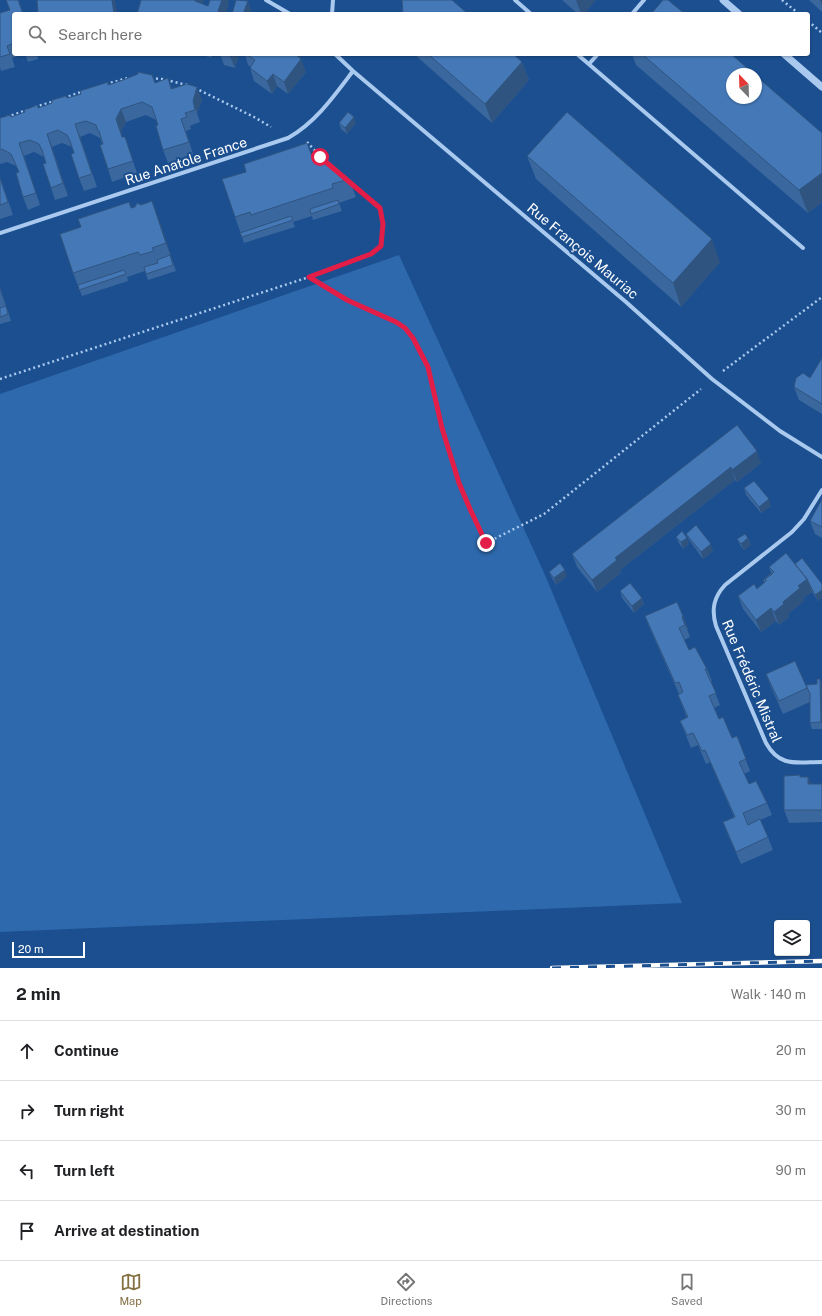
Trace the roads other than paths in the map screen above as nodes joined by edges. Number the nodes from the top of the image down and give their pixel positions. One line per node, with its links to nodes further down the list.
1 (266, 0): 6 (street)
2 (333, 0): 7 (street)
3 (515, 0): 8 (street)
4 (644, 0): 9 (street)
5 (723, 0): 10 (street)
6 (287, 12)
7 (332, 12)
8 (529, 12)
9 (634, 12)
10 (737, 12)
11 (337, 56): 16 (street, Rue François Mauriac)
12 (579, 56): 15 (street)
13 (596, 56): 15 (street)
14 (786, 56): 17 (street)
15 (589, 64): 19 (street)
16 (353, 71): 18 (street, Rue Anatole France); 20 (street, Rue François Mauriac)
17 (822, 87)
18 (0, 233)
19 (803, 248)
20 (822, 457)
21 (822, 490): 22 (street, Rue Frédéric Mistral)
22 (822, 762)

